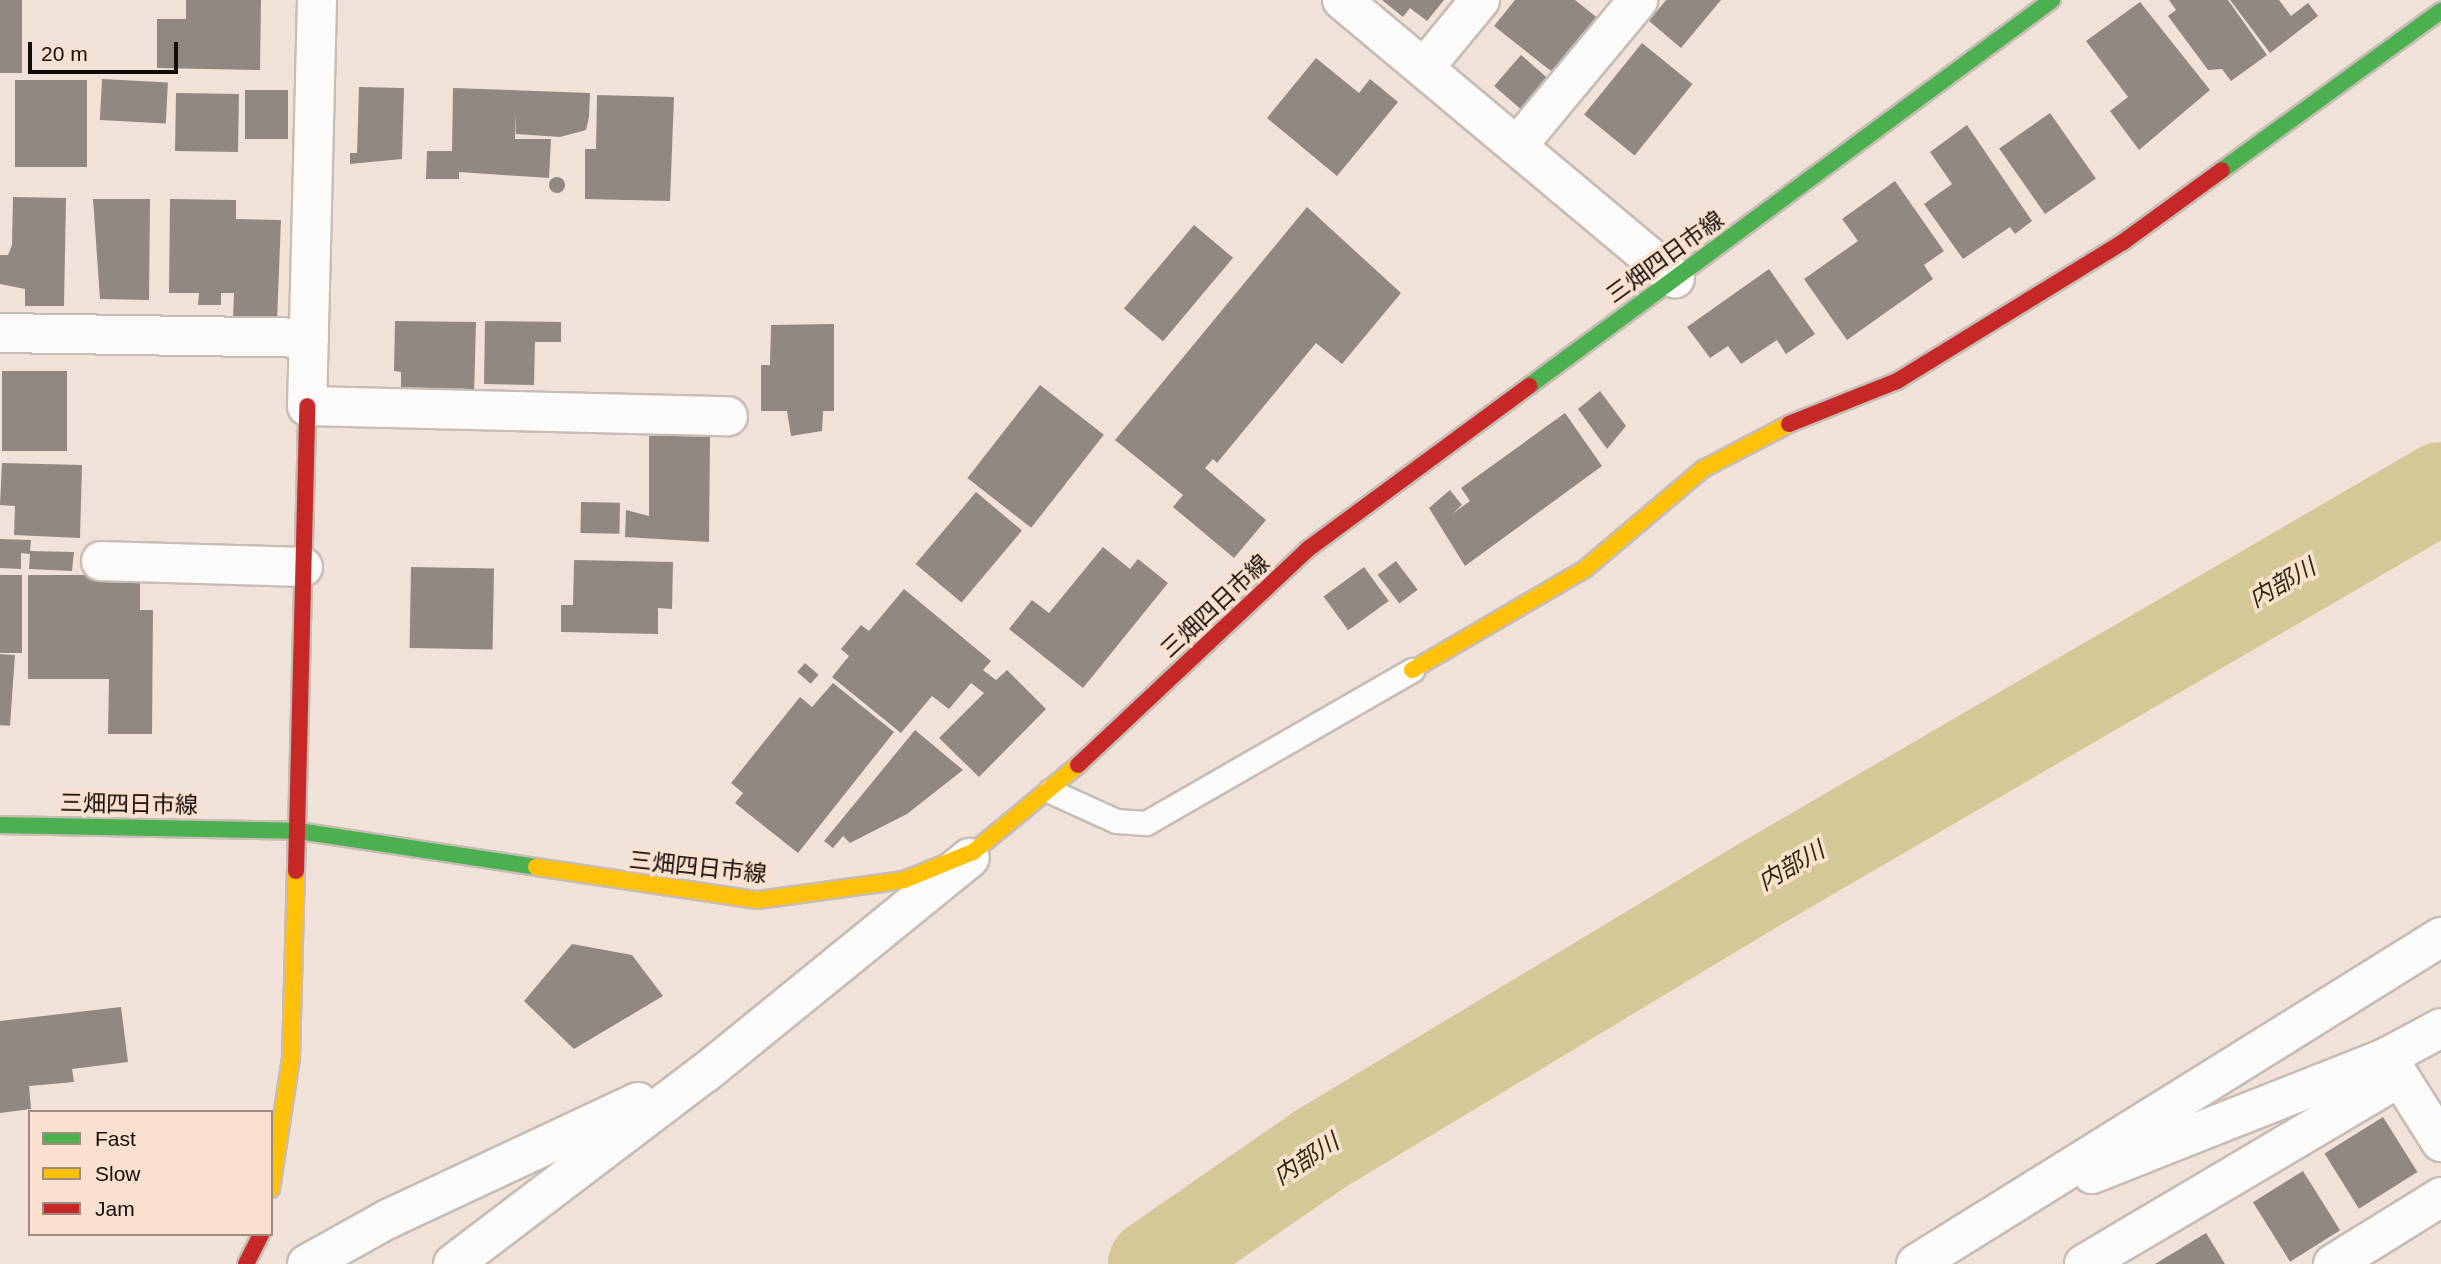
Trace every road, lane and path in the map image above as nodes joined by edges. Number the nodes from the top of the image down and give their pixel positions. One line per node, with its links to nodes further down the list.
1 (317, 0): 11 (street)
2 (1342, 0): 7 (street)
3 (1480, 0): 7 (street)
4 (1638, 0): 8 (street)
5 (2052, 0): 9 (main road, 三畑四日市線)
6 (2441, 11): 16 (main road)
7 (1424, 68): 8 (street)
8 (1517, 146): 9 (street)
9 (1675, 278): 17 (main road, 三畑四日市線)
10 (0, 333): 11 (street)
11 (309, 338): 12 (street)
12 (307, 407): 13 (street); 15 (main road)
13 (728, 416)
14 (101, 561): 15 (street)
15 (303, 567): 19 (main road)
16 (1412, 670): 17 (lane)
17 (1038, 802): 19 (main road, 三畑四日市線); 23 (street)
18 (0, 825): 19 (main road, 三畑四日市線)
19 (299, 831): 25 (main road)
20 (2441, 937): 27 (street)
21 (2441, 1028): 22 (street)
22 (2394, 1067): 24 (street); 27 (street); 33 (street)
23 (705, 1073): 30 (street); 31 (street)
24 (2441, 1142)
25 (273, 1176)
26 (2441, 1197): 34 (street)
27 (1999, 1210): 32 (street)
28 (260, 1236): 29 (main road)
29 (246, 1264)
30 (307, 1264)
31 (453, 1264)
32 (1916, 1264)
33 (2084, 1264)
34 (2333, 1264)

